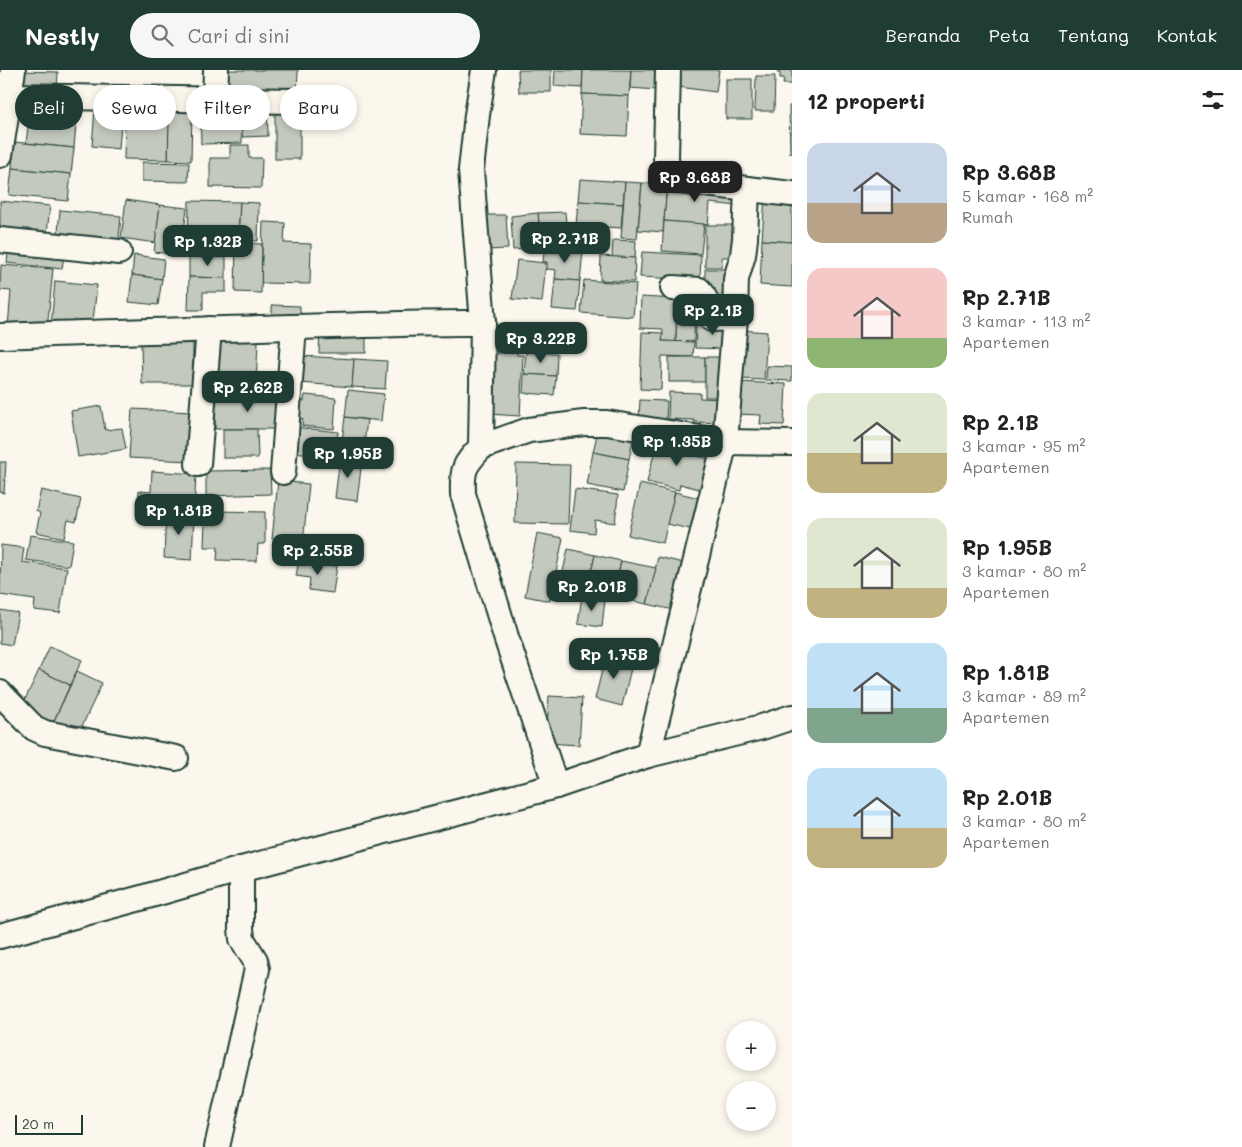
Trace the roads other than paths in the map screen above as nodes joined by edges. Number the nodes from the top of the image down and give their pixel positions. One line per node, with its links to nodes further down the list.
1 (12, 70): 6 (street)
2 (216, 70): 5 (street)
3 (484, 70): 16 (street)
4 (668, 70): 10 (street)
5 (216, 85)
6 (9, 96): 7 (street); 8 (street)
7 (186, 99)
8 (2, 129): 9 (street)
9 (0, 155)
10 (747, 189): 11 (street); 15 (street)
11 (792, 194)
12 (0, 240): 13 (street)
13 (120, 252)
14 (673, 288): 15 (street)
15 (735, 318): 20 (street)
16 (483, 323): 17 (street); 22 (street)
17 (294, 328): 18 (street); 24 (street)
18 (209, 329): 19 (street); 23 (street)
19 (0, 336)
20 (725, 442): 21 (street); 22 (street); 27 (street)
21 (792, 443)
22 (481, 447): 29 (street)
23 (198, 464)
24 (283, 472)
25 (0, 693): 28 (street)
26 (792, 717): 27 (street)
27 (648, 755): 29 (street)
28 (176, 758)
29 (556, 786): 30 (street)
30 (243, 868): 31 (street); 32 (street)
31 (0, 936)
32 (217, 1147)

